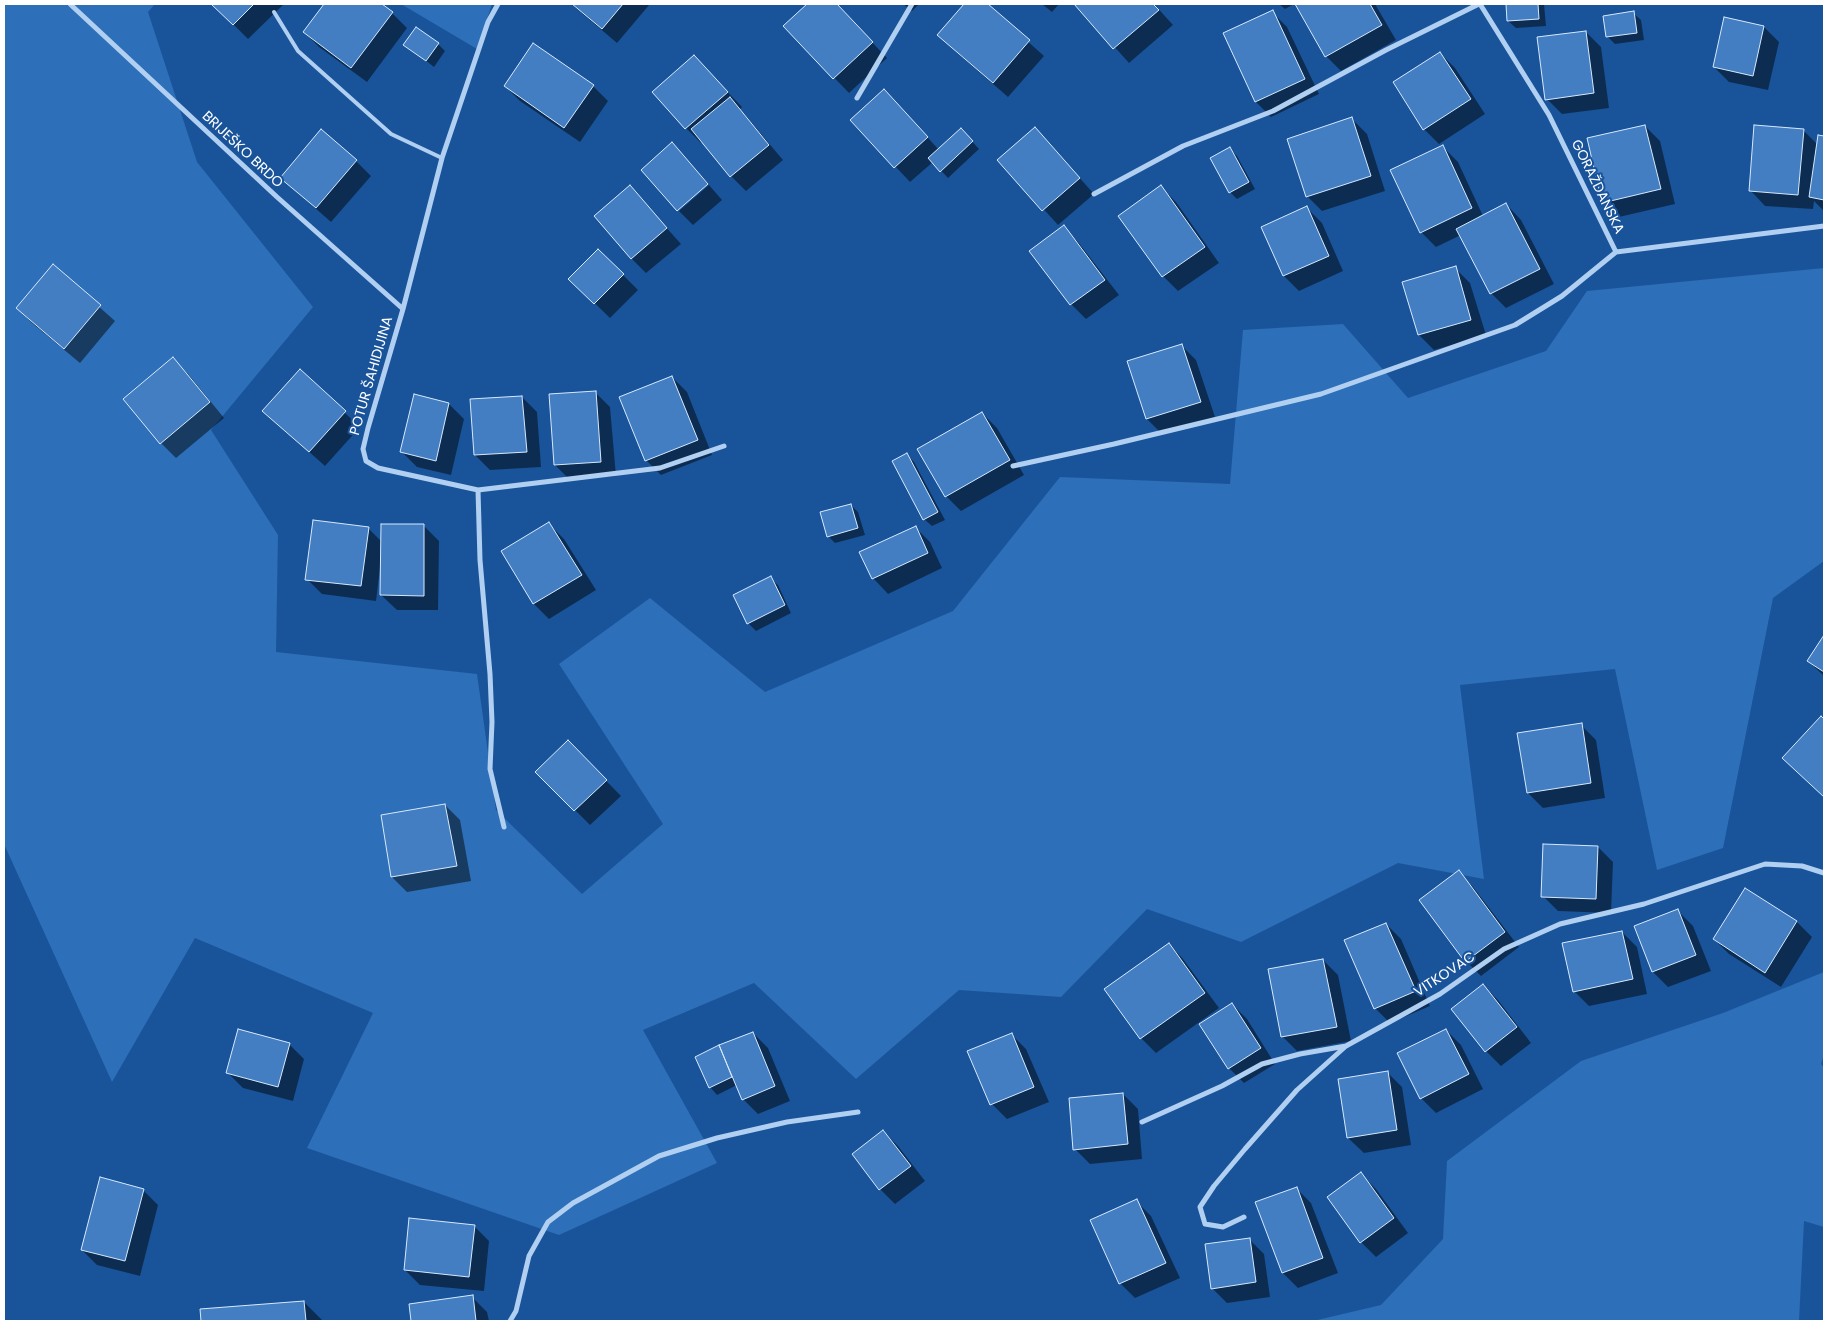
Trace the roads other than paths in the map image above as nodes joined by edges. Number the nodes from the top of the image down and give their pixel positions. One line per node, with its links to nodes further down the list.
1 (70, 4): 11 (street, BRIJEŠKO BRDO)
2 (498, 4): 7 (street, POTUR ŠAHIDIJINA)
3 (912, 4): 6 (street)
4 (1480, 4): 8 (street); 10 (street, GORAŽDANSKA)
5 (274, 12): 7 (lane)
6 (857, 98)
7 (442, 158): 11 (street, POTUR ŠAHIDIJINA)
8 (1094, 194)
9 (1824, 226): 10 (street, GORAŽDANSKA)
10 (1616, 252): 13 (street)
11 (403, 309): 14 (street, POTUR ŠAHIDIJINA)
12 (724, 446): 14 (street, POTUR ŠAHIDIJINA)
13 (1013, 466)
14 (478, 490): 15 (street)
15 (504, 827)
16 (1824, 873): 17 (street, VITKOVAC)
17 (1346, 1046): 19 (street); 20 (street, VITKOVAC)
18 (858, 1112): 21 (street)
19 (1142, 1122)
20 (1244, 1217)
21 (510, 1321)

